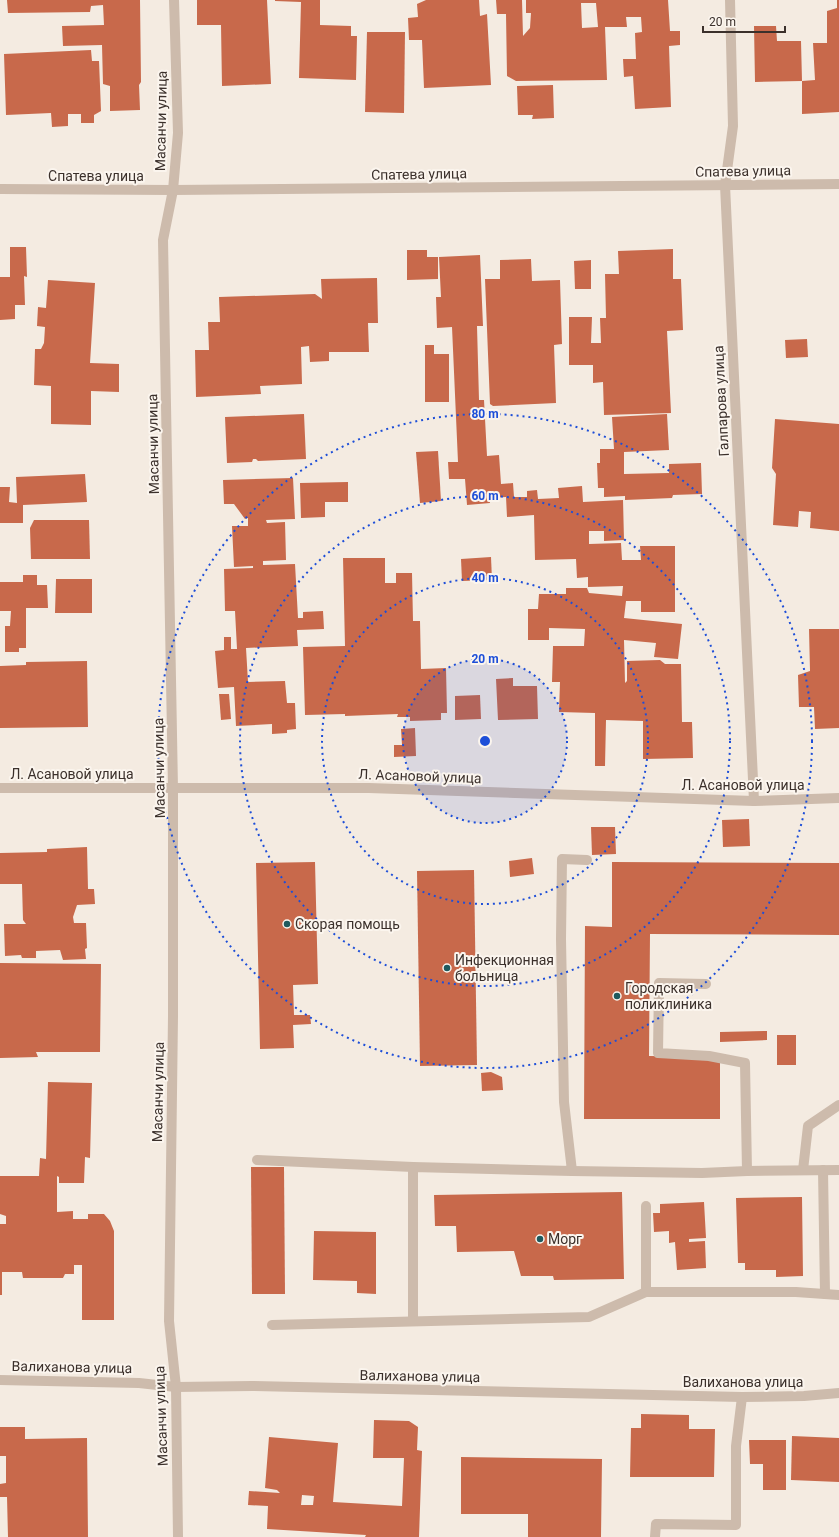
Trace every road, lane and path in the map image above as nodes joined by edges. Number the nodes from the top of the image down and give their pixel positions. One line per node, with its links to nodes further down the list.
1 (174, 0): 6 (street, Масанчи улица)
2 (730, 0): 4 (street, Галпарова улица)
3 (839, 184): 4 (street, Спатева улица)
4 (725, 185): 6 (street, Спатева улица); 10 (street, Галпарова улица)
5 (0, 189): 6 (street, Спатева улица)
6 (173, 190): 8 (street, Масанчи улица)
7 (0, 788): 8 (street, Л. Асановой улица)
8 (173, 789): 10 (street, Л. Асановой улица); 28 (street, Масанчи улица)
9 (839, 798): 10 (street, Л. Асановой улица)
10 (754, 802)
11 (587, 860): 19 (street)
12 (706, 984): 20 (street)
13 (839, 1105): 16 (street)
14 (257, 1160): 15 (street)
15 (413, 1167): 19 (street); 25 (street)
16 (803, 1170): 17 (street); 20 (street)
17 (823, 1170): 18 (street); 23 (street)
18 (839, 1170)
19 (572, 1171): 20 (street)
20 (748, 1171)
21 (646, 1206): 22 (street)
22 (646, 1292): 23 (street); 25 (street)
23 (825, 1294): 24 (street)
24 (839, 1295)
25 (413, 1321): 26 (street)
26 (272, 1325)
27 (0, 1380): 28 (street, Валиханова улица)
28 (176, 1387): 30 (street, Валиханова улица); 31 (street, Масанчи улица)
29 (839, 1393): 30 (street, Валиханова улица)
30 (742, 1397): 32 (street)
31 (178, 1537)
32 (655, 1537)

